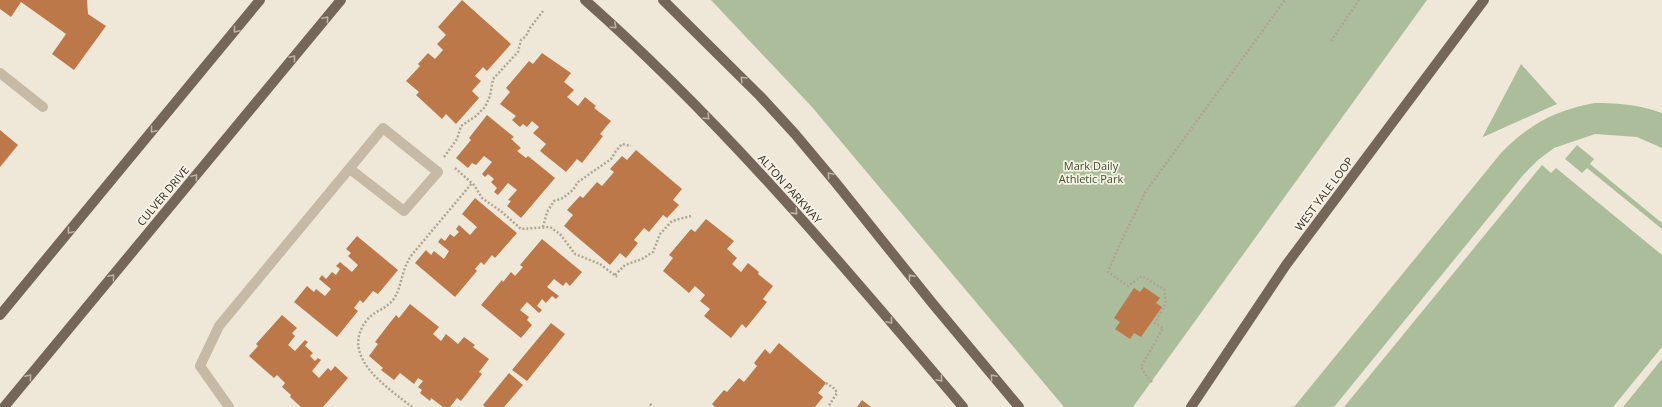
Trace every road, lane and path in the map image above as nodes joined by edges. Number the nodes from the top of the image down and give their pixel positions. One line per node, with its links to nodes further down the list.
1 (260, 0): 19 (main road, one-way to 19)
2 (341, 0): 23 (main road, CULVER DRIVE, one-way to 2)
3 (585, 0): 28 (main road, ALTON PARKWAY, one-way to 28)
4 (663, 0): 29 (main road, one-way to 4)
5 (1285, 0): 20 (path)
6 (1359, 0): 9 (path)
7 (1484, 0): 30 (main road, WEST YALE LOOP)
8 (543, 11): 13 (path)
9 (1331, 41)
10 (0, 73): 11 (street)
11 (43, 107)
12 (631, 146): 18 (path)
13 (449, 163)
14 (454, 167): 16 (path)
15 (350, 168): 15 (street); 24 (street)
16 (472, 183): 18 (path); 25 (path)
17 (691, 216): 18 (path)
18 (543, 227)
19 (0, 315)
20 (1152, 382)
21 (826, 383): 27 (path)
22 (650, 404): 26 (path)
23 (4, 407)
24 (228, 407)
25 (412, 407)
26 (653, 407)
27 (828, 407)
28 (963, 407)
29 (1019, 407)
30 (1191, 407)

